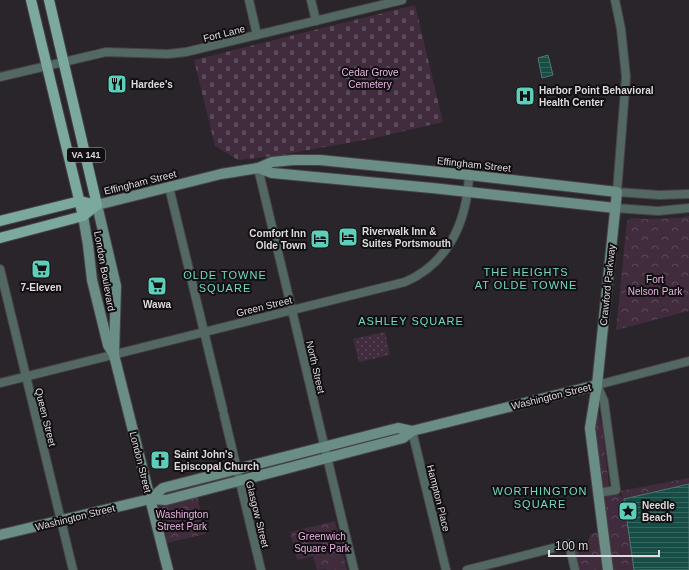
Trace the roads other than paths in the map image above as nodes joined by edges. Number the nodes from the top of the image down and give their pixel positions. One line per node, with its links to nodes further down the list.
1 (31, 0): 10 (main road, London Boulevard / VA 141)
2 (49, 0): 9 (main road, London Boulevard / VA 141)
3 (249, 0): 8 (street)
4 (311, 0): 7 (street)
5 (402, 0): 7 (street, Fort Lane)
6 (615, 0): 16 (street, Crawford Parkway)
7 (316, 21): 8 (street, Fort Lane)
8 (257, 35): 9 (street, Fort Lane)
9 (64, 61): 10 (street, Fort Lane); 19 (main road, London Boulevard / VA 141)
10 (47, 65): 11 (street, Fort Lane); 18 (main road, London Boulevard / VA 141)
11 (0, 77)
12 (258, 168): 13 (street, Effingham Street); 14 (street, Effingham Street); 15 (street, Effingham Street); 26 (street, North Street)
13 (469, 175): 15 (street, Green Street); 16 (street, Effingham Street)
14 (169, 187): 19 (street, Effingham Street); 27 (street, Glasgow Street)
15 (469, 192): 20 (street, Effingham Street); 26 (street, Green Street)
16 (617, 192): 17 (street, Effingham Street); 20 (street, Crawford Parkway)
17 (689, 194)
18 (80, 201): 19 (main road, Effingham Street); 22 (main road, London Boulevard); 23 (main road, Effingham Street)
19 (97, 205): 22 (main road, Effingham Street); 28 (street, London Boulevard)
20 (616, 208): 21 (street, Effingham Street); 32 (street, Crawford Parkway)
21 (689, 208)
22 (83, 216): 24 (main road, Effingham Street); 28 (street, London Boulevard)
23 (0, 221)
24 (0, 238)
25 (0, 269): 30 (street, Queen Street)
26 (292, 310): 27 (street, Green Street); 34 (street, North Street)
27 (204, 332): 28 (street, Green Street); 36 (street, Glasgow Street)
28 (114, 355): 30 (street, Green Street); 39 (street, London Street)
29 (689, 361): 32 (street, Washington Street)
30 (26, 377): 31 (street, Green Street); 40 (street, Queen Street)
31 (0, 383)
32 (596, 385): 33 (street, Washington Street); 38 (street, Crawford Parkway); 38 (street)
33 (412, 431): 34 (street, Washington Street); 35 (street, Washington Street); 46 (street, Hampton Place)
34 (324, 446): 35 (street, North Street); 36 (street, Washington Street)
35 (327, 459): 37 (street, Washington Street); 45 (street, North Street)
36 (237, 469): 37 (street, Glasgow Street); 39 (street, Washington Street)
37 (240, 480): 39 (street, Washington Street); 44 (street, Glasgow Street)
38 (598, 492): 49 (street, Crawford Parkway)
39 (150, 499): 40 (street, Washington Street); 43 (street, London Street)
40 (61, 520): 41 (street, Washington Street); 42 (street, Queen Street)
41 (0, 535)
42 (73, 570)
43 (168, 570)
44 (261, 570)
45 (354, 570)
46 (446, 570)
47 (466, 570): 48 (street)
48 (575, 570)
49 (608, 570)

